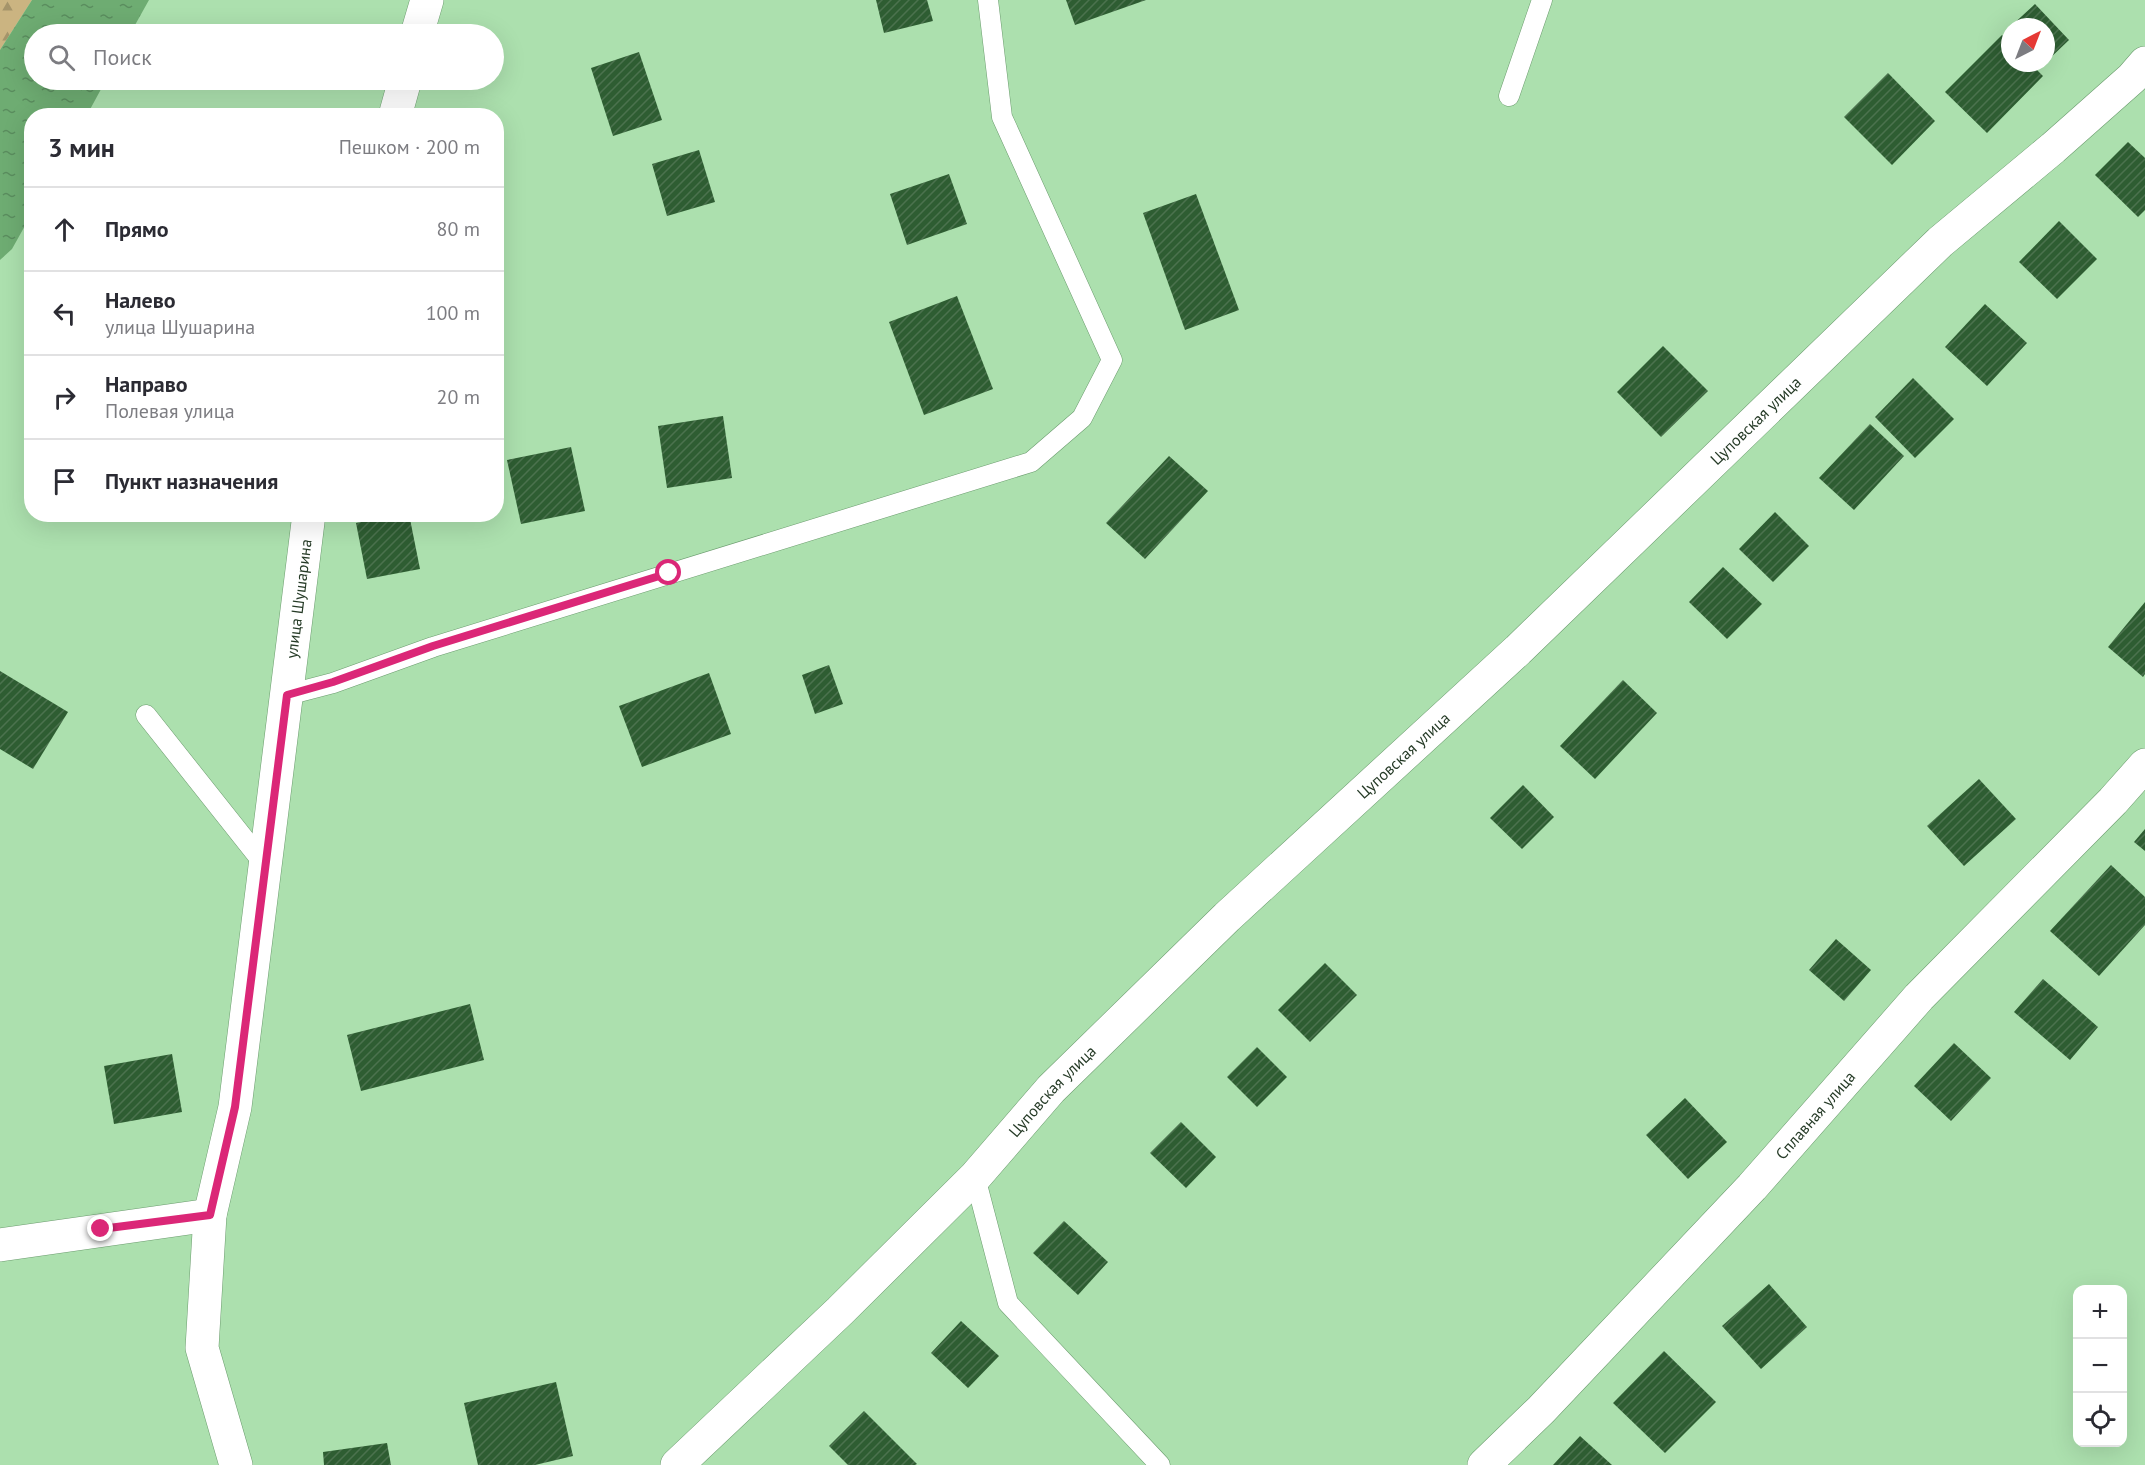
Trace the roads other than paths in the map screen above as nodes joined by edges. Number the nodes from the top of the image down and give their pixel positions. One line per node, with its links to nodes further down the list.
1 (427, 0): 4 (street)
2 (988, 0): 10 (lane)
3 (1542, 0): 7 (lane)
4 (420, 24)
5 (2145, 63): 14 (street, Цуповская улица)
6 (402, 90): 8 (street)
7 (1509, 96)
8 (397, 108)
9 (308, 522): 10 (street, улица Шушарина)
10 (287, 695): 13 (street, улица Шушарина)
11 (146, 715): 13 (lane)
12 (2145, 765): 20 (street, Сплавная улица)
13 (265, 865): 15 (street, улица Шушарина)
14 (975, 1176): 18 (street, Цуповская улица); 19 (lane)
15 (210, 1215): 16 (street); 17 (street, улица Шушарина)
16 (0, 1245)
17 (236, 1465)
18 (677, 1465)
19 (1160, 1465)
20 (1484, 1465)

